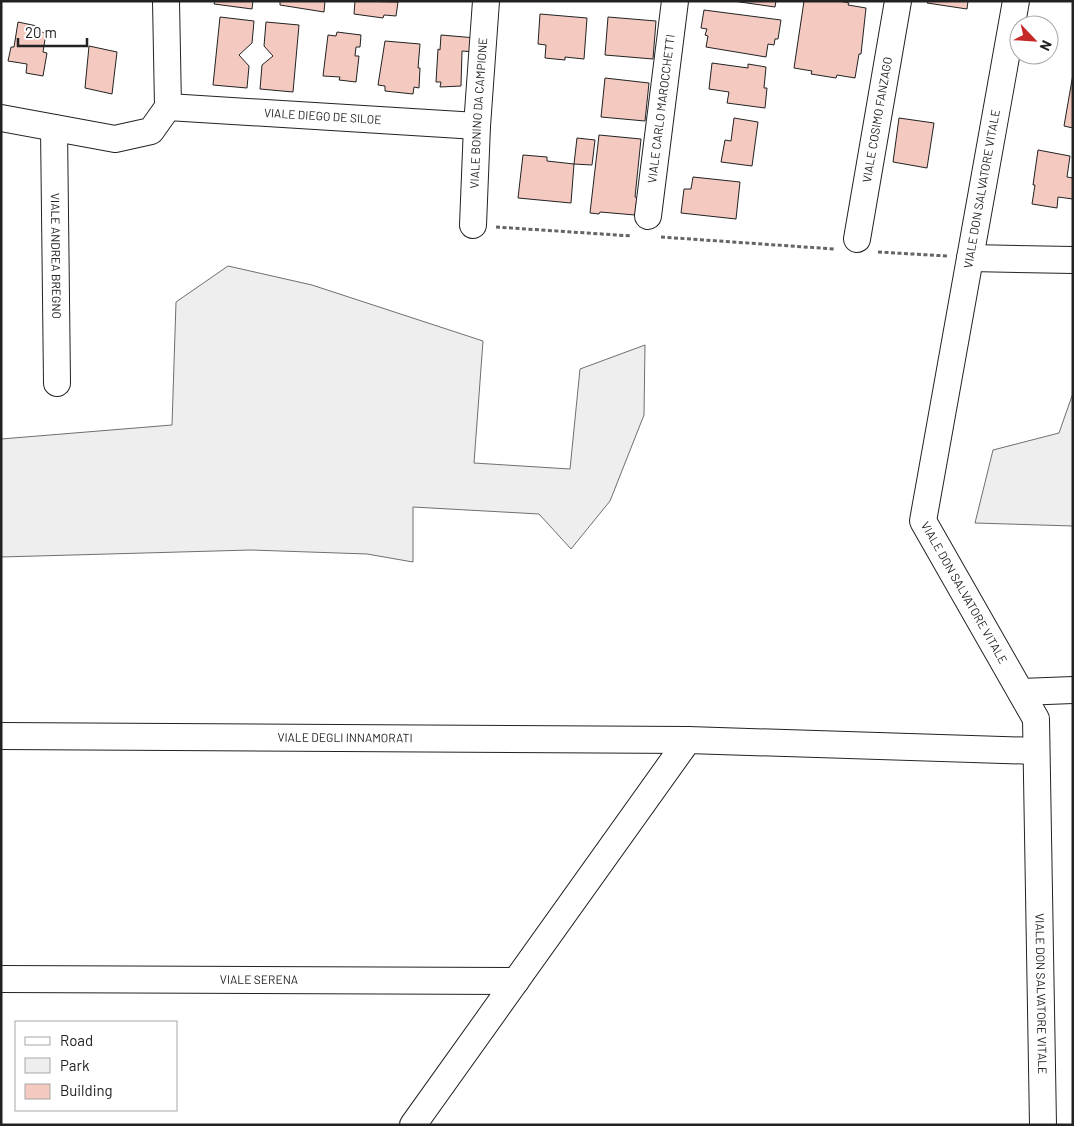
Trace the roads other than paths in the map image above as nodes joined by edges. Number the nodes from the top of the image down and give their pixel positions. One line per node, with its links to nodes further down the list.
1 (166, 1): 6 (street)
2 (486, 1): 8 (street, VIALE BONINO DA CAMPIONE)
3 (675, 1): 10 (street, VIALE CARLO MAROCCHETTI)
4 (898, 1): 12 (street, VIALE COSIMO FANZAGO)
5 (1016, 1): 13 (street, VIALE DON SALVATORE VITALE)
6 (168, 106): 8 (street, VIALE DIEGO DE SILOE); 9 (street)
7 (1, 118): 9 (street)
8 (477, 126): 11 (street, VIALE BONINO DA CAMPIONE)
9 (54, 128): 15 (street, VIALE ANDREA BREGNO)
10 (648, 216)
11 (473, 225)
12 (856, 246)
13 (970, 258): 14 (street); 17 (street, VIALE DON SALVATORE VITALE)
14 (1073, 260)
15 (57, 383)
16 (1073, 690): 17 (street)
17 (1021, 692): 20 (street, VIALE DON SALVATORE VITALE)
18 (1, 736): 19 (street, VIALE DEGLI INNAMORATI)
19 (688, 740): 20 (street, VIALE DEGLI INNAMORATI); 22 (street)
20 (1036, 751): 24 (street, VIALE DON SALVATORE VITALE)
21 (1, 979): 22 (street, VIALE SERENA)
22 (516, 980): 23 (street)
23 (413, 1125)
24 (1043, 1125)

